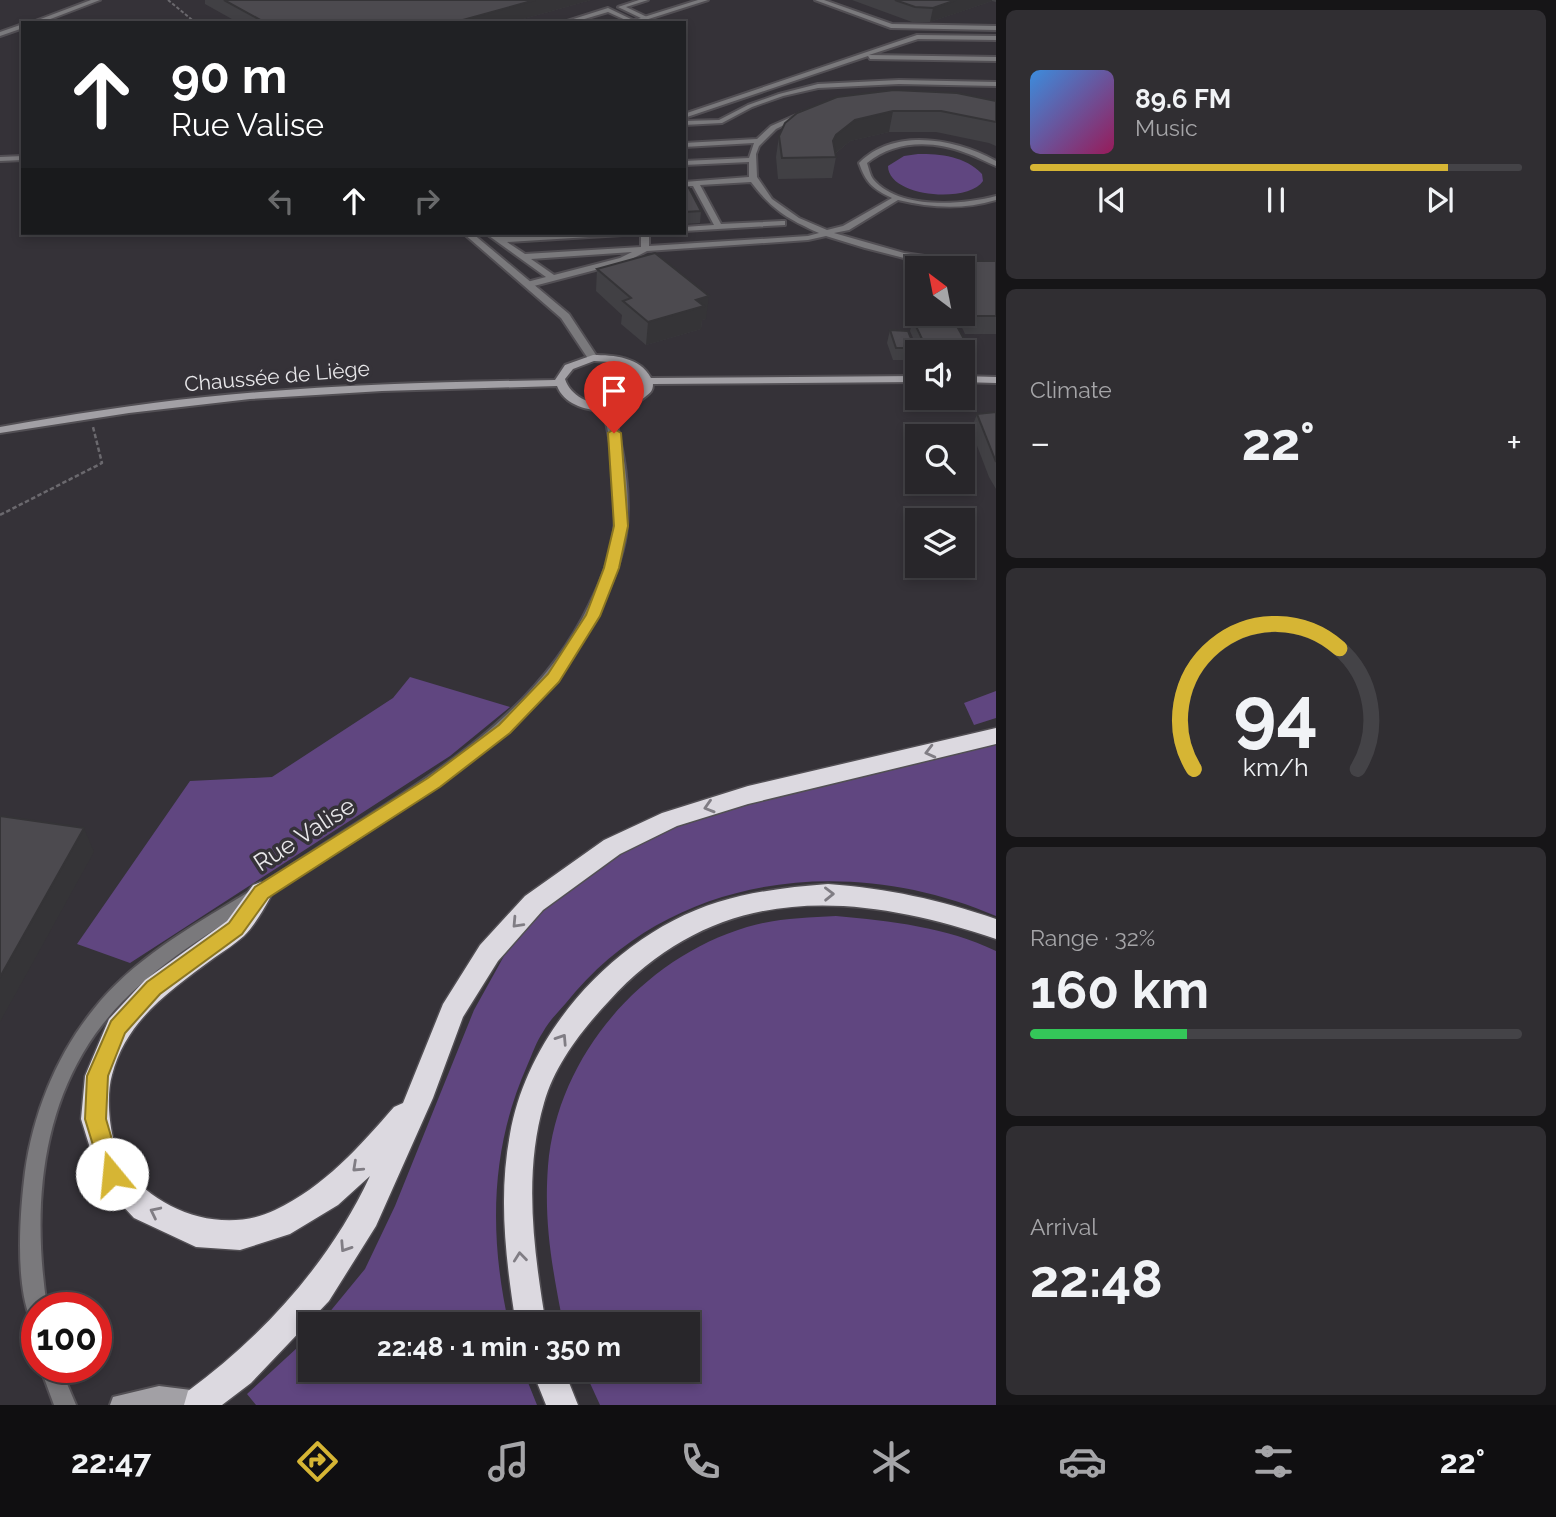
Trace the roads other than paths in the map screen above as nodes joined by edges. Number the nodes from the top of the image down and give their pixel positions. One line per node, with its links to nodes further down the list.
1 (97, 0): 6 (street)
2 (645, 0): 5 (lane)
3 (705, 0): 5 (street)
4 (818, 0): 11 (lane)
5 (645, 18): 9 (street)
6 (39, 21)
7 (572, 21): 8 (lane)
8 (628, 21)
9 (634, 21)
10 (21, 27): 12 (street)
11 (996, 28)
12 (0, 34)
13 (996, 38): 14 (lane)
14 (859, 57): 15 (lane); 20 (lane)
15 (996, 59)
16 (934, 83): 17 (lane); 18 (lane); 21 (lane)
17 (996, 84)
18 (996, 92)
19 (810, 112): 22 (lane)
20 (686, 115)
21 (686, 123)
22 (759, 141): 23 (lane); 26 (lane)
23 (686, 145)
24 (21, 158): 25 (lane)
25 (0, 159)
26 (750, 160): 27 (lane); 29 (lane)
27 (686, 163)
28 (996, 164): 32 (lane)
29 (755, 179): 30 (lane); 37 (lane)
30 (695, 183): 31 (lane); 35 (lane)
31 (686, 184)
32 (898, 197): 33 (lane); 37 (lane)
33 (996, 198)
34 (782, 223): 35 (lane)
35 (719, 227): 36 (lane)
36 (686, 229)
37 (825, 234): 43 (lane); 44 (lane)
38 (469, 235): 47 (street)
39 (492, 235): 42 (lane)
40 (587, 235): 42 (lane)
41 (645, 235): 43 (lane)
42 (499, 240): 45 (lane)
43 (645, 249): 45 (lane); 46 (lane)
44 (910, 256)
45 (523, 257): 46 (lane)
46 (553, 278): 47 (lane)
47 (530, 284): 48 (street)
48 (593, 358): 52 (main road); 53 (main road)
49 (905, 379): 52 (main road)
50 (975, 379): 51 (main road)
51 (996, 380)
52 (649, 381): 54 (main road)
53 (559, 383): 54 (main road); 55 (main road, Chaussée de Liège)
54 (608, 408): 57 (street, Rue Valise)
55 (0, 430)
56 (996, 736): 59 (highway, one-way to 59)
57 (261, 892): 59 (highway, one-way to 57); 60 (street, Rue Valise)
58 (996, 929): 61 (highway, one-way to 58)
59 (419, 1098): 64 (highway, one-way to 64)
60 (35, 1292)
61 (529, 1312)
62 (553, 1382): 67 (highway)
63 (56, 1383): 65 (street)
64 (202, 1404): 66 (main road)
65 (65, 1405)
66 (121, 1405)
67 (562, 1405)

